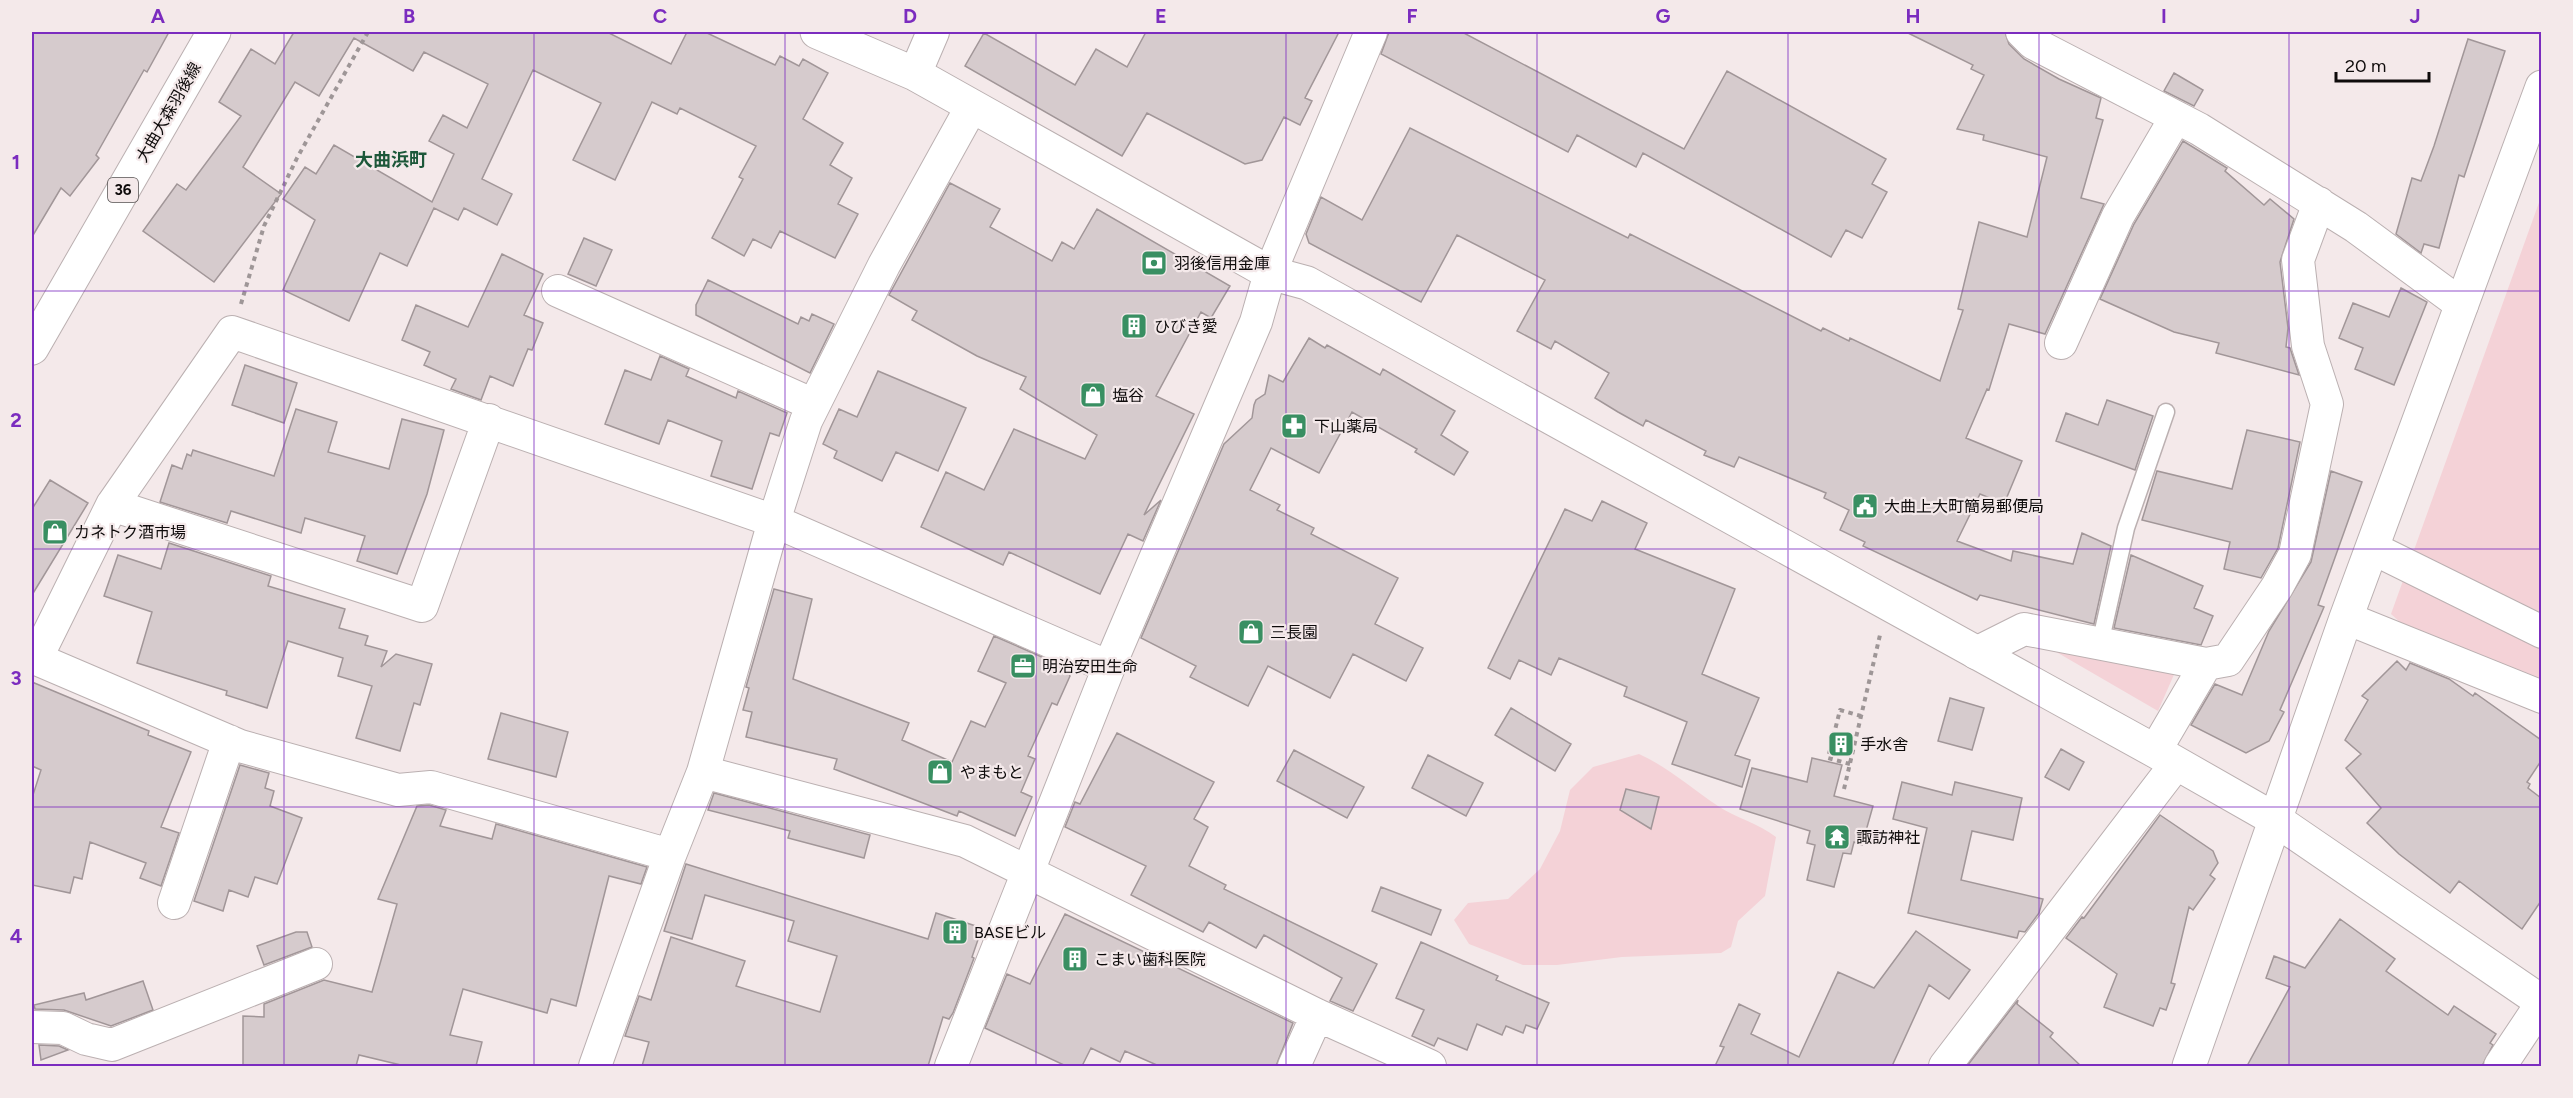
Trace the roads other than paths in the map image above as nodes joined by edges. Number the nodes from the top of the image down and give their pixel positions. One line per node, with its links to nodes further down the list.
1 (214, 32): 15 (street, 大曲大森羽後線 / 36)
2 (817, 32): 6 (street)
3 (933, 32): 6 (street)
4 (1371, 32): 11 (street)
5 (2022, 32): 9 (street)
6 (915, 74): 8 (street)
7 (2541, 87): 13 (street)
8 (972, 106): 11 (street); 16 (street)
9 (2176, 117): 10 (street); 14 (street)
10 (2319, 203): 13 (street); 27 (street)
11 (1270, 273): 25 (street); 28 (street)
12 (558, 291): 16 (street)
13 (2462, 305): 21 (street)
14 (2061, 343)
15 (32, 348)
16 (814, 405): 20 (street)
17 (2166, 411): 24 (lane)
18 (489, 420): 19 (street); 19 (street); 20 (street)
19 (112, 505): 26 (street)
20 (774, 521): 28 (street); 32 (street)
21 (2372, 548): 22 (street); 23 (street)
22 (2346, 618): 29 (street); 33 (street)
23 (2541, 632)
24 (2100, 644): 25 (street); 27 (street)
25 (1976, 653): 31 (street)
26 (34, 658): 30 (street)
27 (2206, 664): 31 (street)
28 (1109, 667): 35 (street)
29 (2541, 697)
30 (229, 741): 34 (street); 36 (street)
31 (2166, 757): 33 (street); 45 (street)
32 (703, 772): 34 (street); 35 (street)
33 (2276, 820): 38 (street); 46 (street)
34 (670, 855): 41 (street)
35 (1025, 873): 39 (street); 42 (street)
36 (174, 903)
37 (316, 964): 40 (street)
38 (2541, 1003): 47 (street)
39 (1317, 1015): 43 (street); 44 (street)
40 (32, 1027)
41 (595, 1066)
42 (951, 1066)
43 (1294, 1066)
44 (1430, 1066)
45 (1945, 1066)
46 (2189, 1066)
47 (2500, 1066)

